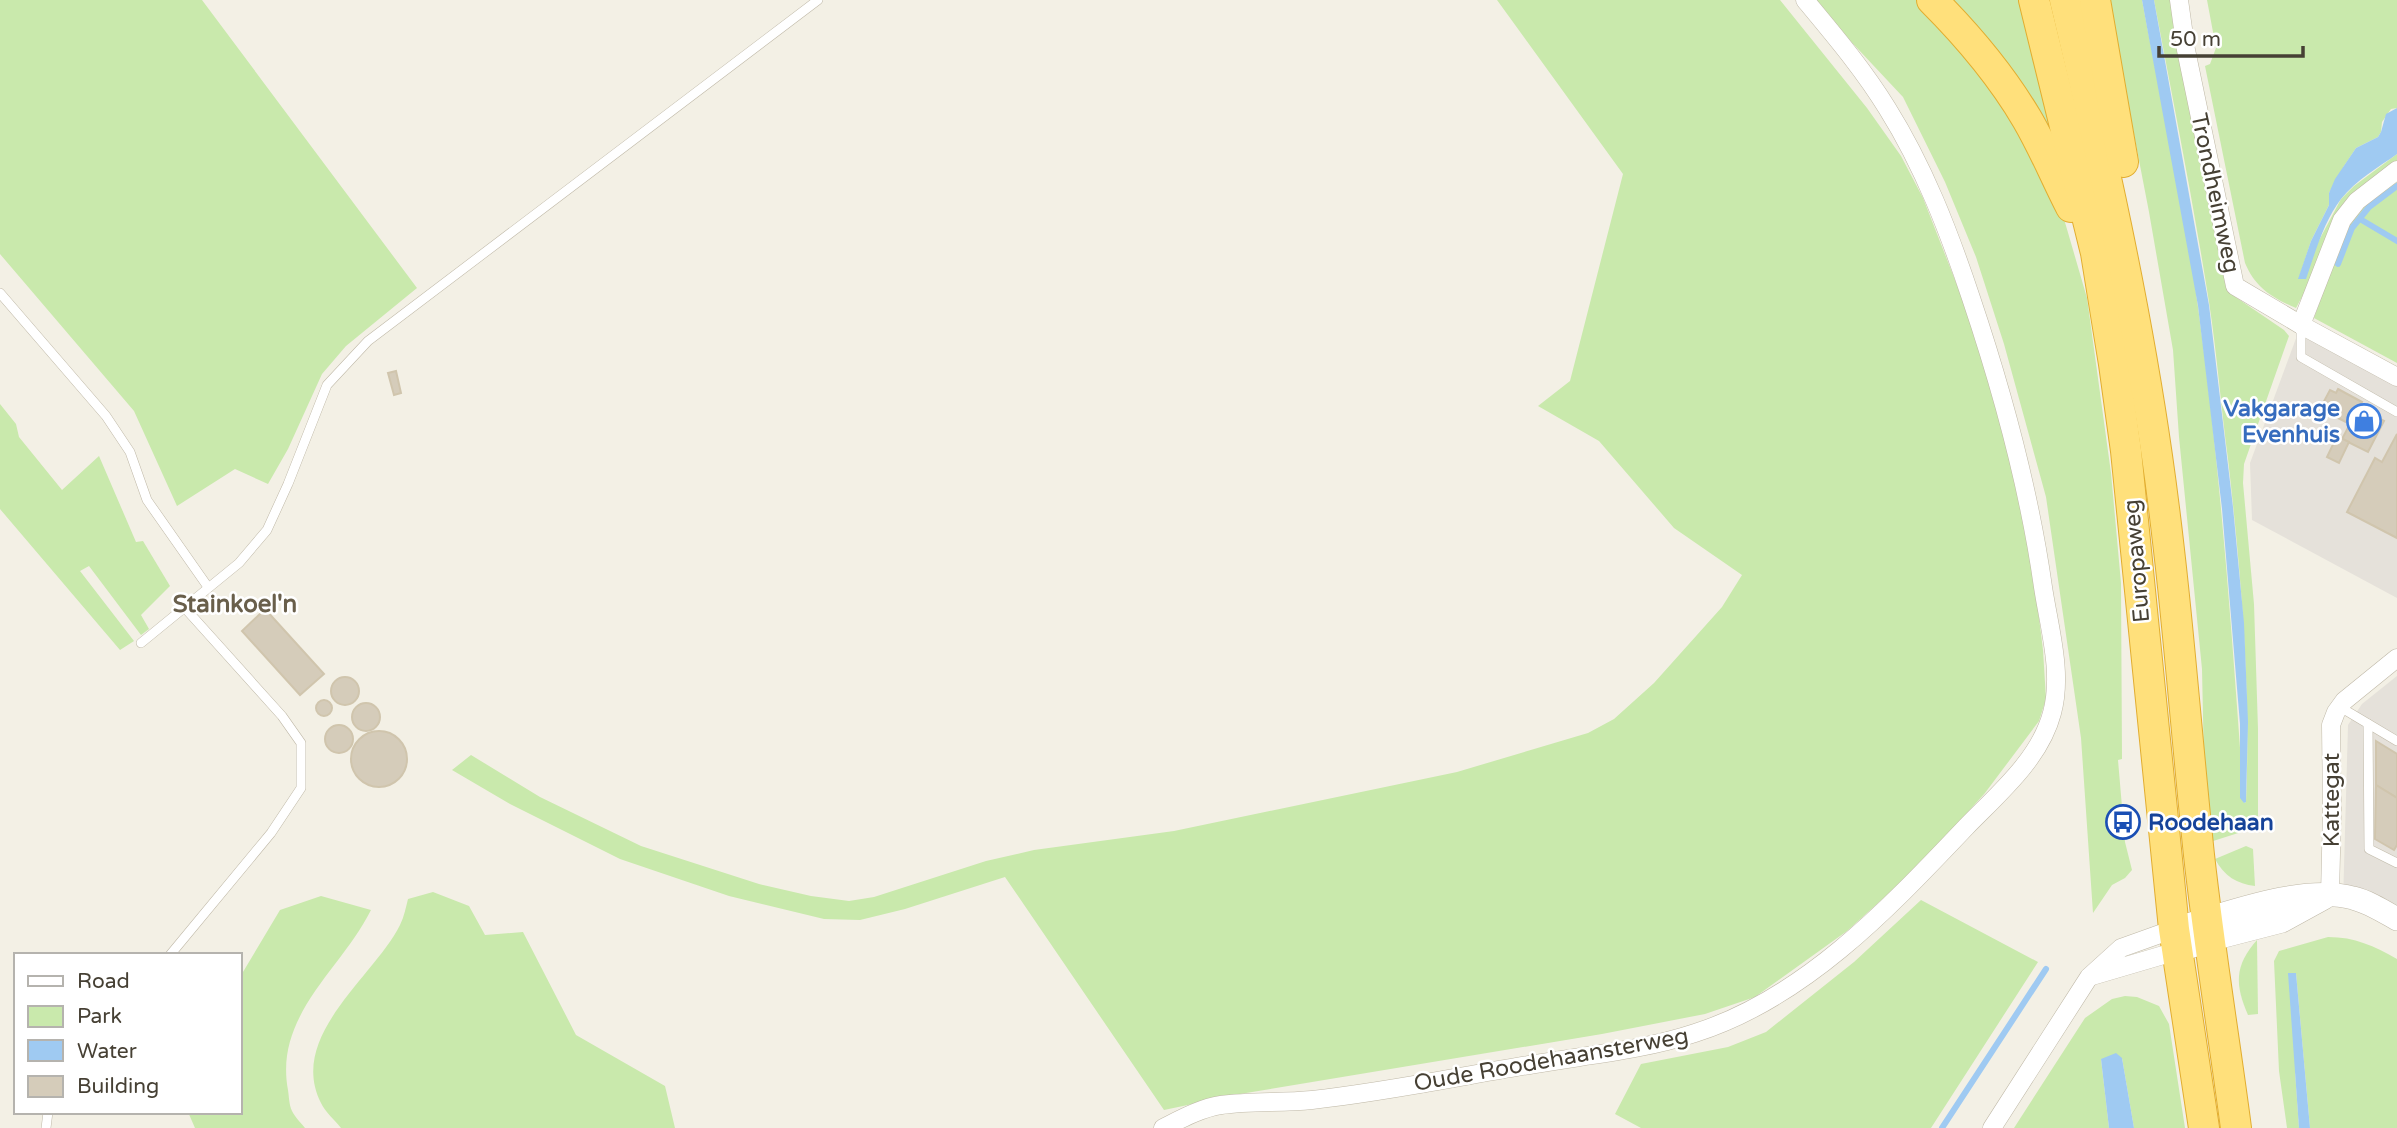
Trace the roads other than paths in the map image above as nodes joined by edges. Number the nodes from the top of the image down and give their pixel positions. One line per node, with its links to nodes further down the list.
1 (818, 0): 15 (lane)
2 (1804, 0): 28 (street, Oude Roodehaansterweg)
3 (1932, 0): 9 (highway)
4 (2034, 0): 9 (highway, Europaweg)
5 (2065, 0): 11 (highway, Europaweg)
6 (2095, 0): 11 (highway)
7 (2179, 0): 12 (street, Trondheimweg)
8 (2397, 170): 12 (street)
9 (2096, 253): 26 (highway, Europaweg)
10 (0, 293): 15 (lane)
11 (2132, 309): 25 (highway, Europaweg)
12 (2301, 325): 13 (street, Trondheimweg); 14 (lane)
13 (2397, 377)
14 (2397, 412)
15 (208, 587): 16 (lane)
16 (184, 607): 17 (lane); 27 (lane)
17 (141, 643)
18 (2397, 659): 19 (street)
19 (2340, 707): 20 (lane); 23 (street, Kattegat)
20 (2368, 724): 21 (lane); 22 (lane, Kattegat)
21 (2397, 741)
22 (2397, 863)
23 (2330, 895): 24 (street); 25 (street)
24 (2397, 919)
25 (2208, 930): 26 (street); 31 (highway, Europaweg)
26 (2175, 940): 29 (street); 30 (highway, Europaweg)
27 (172, 953)
28 (1163, 1128)
29 (1992, 1128)
30 (2204, 1128)
31 (2236, 1128)

